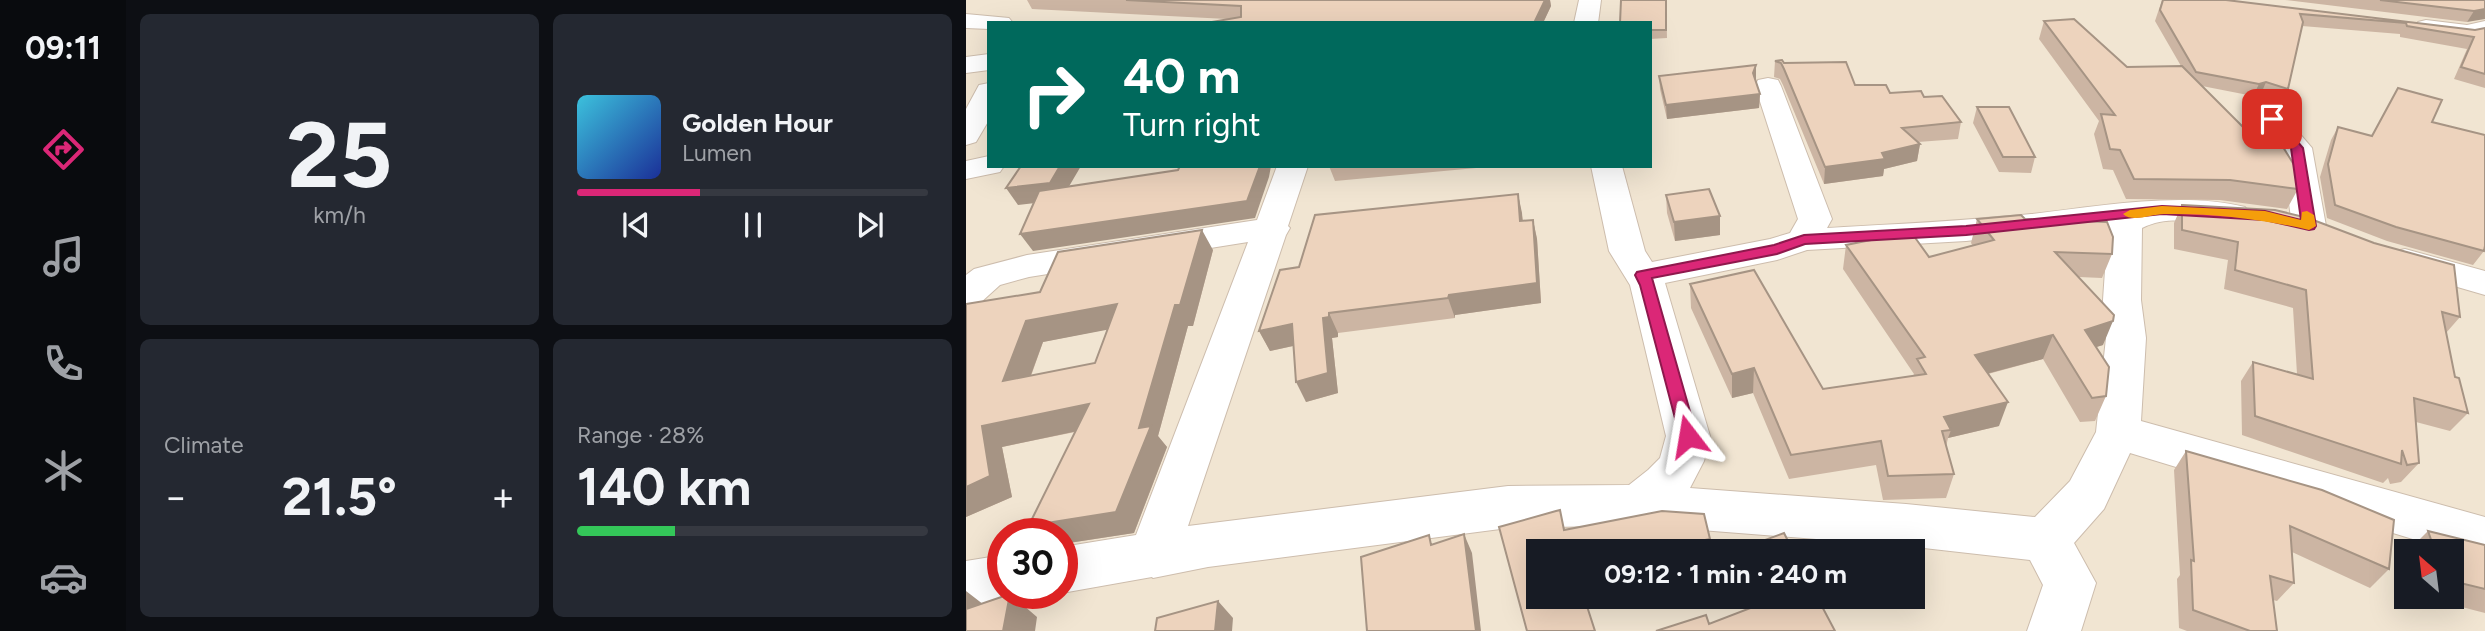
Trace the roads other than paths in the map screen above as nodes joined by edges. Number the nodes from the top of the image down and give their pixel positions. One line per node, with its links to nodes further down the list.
1 (1590, 0): 3 (street)
2 (966, 21): 4 (street)
3 (1586, 21)
4 (987, 22)
5 (2404, 24): 6 (street)
6 (2485, 27)
7 (987, 62): 8 (street)
8 (966, 65)
9 (1768, 86): 20 (street)
10 (987, 95): 12 (street)
11 (2260, 105): 19 (street)
12 (966, 136)
13 (987, 165): 16 (street)
14 (1292, 168): 18 (street)
15 (1606, 168): 21 (street)
16 (966, 170)
17 (2140, 213): 19 (street); 20 (street); 24 (street)
18 (1273, 228): 23 (street); 28 (street)
19 (2313, 230): 22 (street)
20 (1804, 240): 21 (street)
21 (1642, 275): 25 (street)
22 (2485, 283)
23 (966, 295)
24 (2118, 432): 26 (street); 27 (street)
25 (1637, 505): 27 (street); 28 (street)
26 (2485, 539)
27 (2045, 540): 32 (street)
28 (1153, 555): 29 (street)
29 (1078, 567)
30 (987, 582): 31 (street)
31 (966, 586)
32 (2054, 631)

